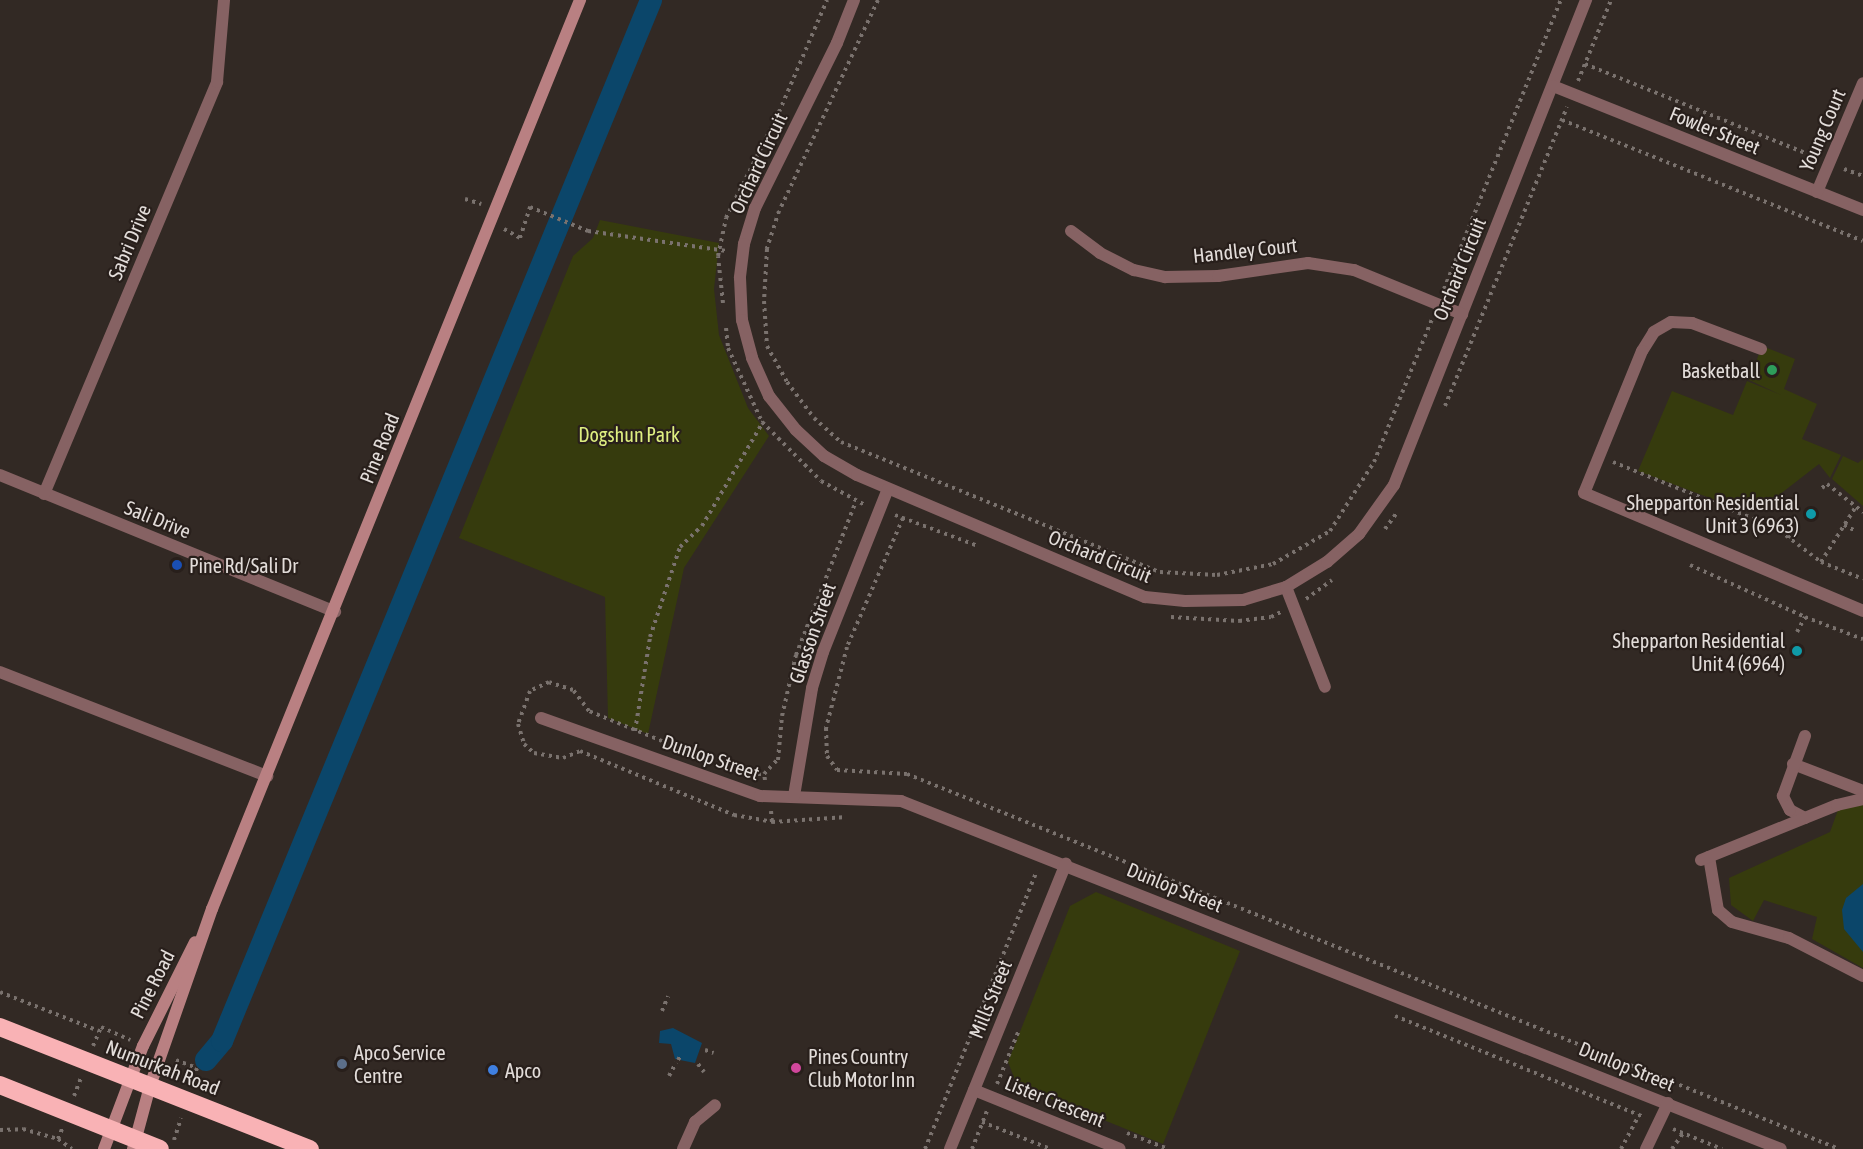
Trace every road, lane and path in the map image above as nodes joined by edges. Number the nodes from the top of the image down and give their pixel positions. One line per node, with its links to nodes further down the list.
1 (224, 0): 37 (street, Sabri Drive)
2 (580, 0): 19 (street, Pine Road)
3 (827, 0): 22 (path)
4 (854, 0): 23 (street, Orchard Circuit)
5 (878, 0): 29 (path)
6 (1561, 0): 24 (path)
7 (1586, 0): 11 (street, Orchard Circuit)
8 (1611, 0): 9 (path)
9 (1585, 64): 12 (path); 14 (path)
10 (1863, 83): 14 (street, Young Court)
11 (1553, 87): 12 (street, Fowler Street); 26 (street, Orchard Circuit)
12 (1572, 94): 13 (path); 16 (street, Fowler Street)
13 (1562, 120): 21 (path); 30 (path)
14 (1829, 162): 15 (path); 16 (street, Young Court)
15 (1863, 176)
16 (1816, 192): 18 (street, Fowler Street)
17 (465, 199): 19 (path)
18 (1863, 210)
19 (493, 217): 22 (path); 56 (street, Pine Road)
20 (1071, 231): 24 (street, Handley Court)
21 (1863, 241)
22 (719, 250): 23 (path); 25 (path)
23 (743, 253): 31 (street, Orchard Circuit)
24 (1438, 304): 26 (street, Handley Court); 29 (path)
25 (724, 314)
26 (1462, 314): 53 (street, Orchard Circuit)
27 (725, 325): 32 (path)
28 (1761, 349): 55 (street)
29 (802, 401): 31 (path)
30 (1444, 408)
31 (781, 412): 32 (path); 36 (street, Orchard Circuit)
32 (762, 422): 40 (path); 64 (path)
33 (1612, 462): 47 (path)
34 (0, 475): 37 (street, Sali Drive)
35 (1822, 488): 39 (path)
36 (888, 489): 40 (street, Glasson Street); 53 (street, Orchard Circuit)
37 (44, 494): 56 (street, Sali Drive)
38 (1401, 505): 46 (path)
39 (1855, 508): 41 (path); 43 (path)
40 (880, 510): 42 (path); 71 (street, Glasson Street)
41 (1863, 512)
42 (903, 518): 48 (path); 120 (path)
43 (1844, 525): 44 (path); 49 (path)
44 (1854, 530)
45 (1791, 531): 47 (path)
46 (1377, 538)
47 (1788, 538): 49 (path)
48 (980, 547)
49 (1821, 562): 52 (path)
50 (1690, 565): 58 (path)
51 (1340, 573): 54 (path)
52 (1863, 579)
53 (1286, 587): 54 (street)
54 (1294, 605): 57 (path); 62 (street)
55 (1863, 611)
56 (335, 612): 68 (street, Pine Road)
57 (1168, 616)
58 (1804, 617): 59 (path); 60 (path)
59 (1797, 632)
60 (1863, 639)
61 (0, 672): 68 (street)
62 (1325, 687)
63 (541, 718): 70 (street, Dunlop Street)
64 (635, 731)
65 (1805, 736): 67 (street)
66 (777, 760): 70 (path)
67 (1793, 764): 69 (street); 74 (street)
68 (267, 776): 79 (street, Pine Road)
69 (1863, 790)
70 (768, 796): 71 (street, Dunlop Street); 73 (path)
71 (794, 796): 75 (street, Dunlop Street)
72 (1863, 799): 74 (street)
73 (860, 817)
74 (1805, 818): 80 (street)
75 (1066, 864): 78 (street, Mills Street); 97 (street, Dunlop Street)
76 (1027, 867): 77 (path)
77 (1038, 871): 78 (path); 111 (path)
78 (1060, 880): 96 (street, Mills Street)
79 (212, 909): 93 (street, Pine Road); 95 (street, Pine Road)
80 (1863, 976)
81 (0, 992): 86 (path)
82 (668, 996): 83 (path)
83 (662, 1011)
84 (1384, 1012): 99 (path)
85 (0, 1027): 93 (highway, Numurkah Road)
86 (99, 1031)
87 (705, 1050): 88 (path)
88 (714, 1053)
89 (681, 1055): 92 (path)
90 (698, 1064): 91 (path)
91 (704, 1072)
92 (669, 1076)
93 (130, 1079): 95 (highway, Numurkah Road); 102 (street, Pine Road)
94 (0, 1085): 102 (highway)
95 (150, 1086): 105 (street, Pine Road); 109 (highway, Numurkah Road)
96 (974, 1089): 112 (street, Mills Street); 114 (street, Lister Crescent)
97 (1668, 1103): 101 (street); 119 (street, Dunlop Street)
98 (715, 1105): 110 (street)
99 (1639, 1115): 101 (path); 115 (path)
100 (982, 1122): 113 (path)
101 (1659, 1123): 104 (path); 116 (street)
102 (112, 1129): 105 (highway); 107 (street, Pine Road)
103 (0, 1130): 106 (path)
104 (1683, 1133): 117 (path); 118 (path)
105 (135, 1144): 108 (highway)
106 (71, 1149)
107 (104, 1149)
108 (160, 1149)
109 (310, 1149)
110 (683, 1149)
111 (926, 1149)
112 (950, 1149)
113 (1051, 1149)
114 (1120, 1149)
115 (1621, 1149)
116 (1646, 1149)
117 (1672, 1149)
118 (1722, 1149)
119 (1781, 1149)
120 (1839, 1149)

